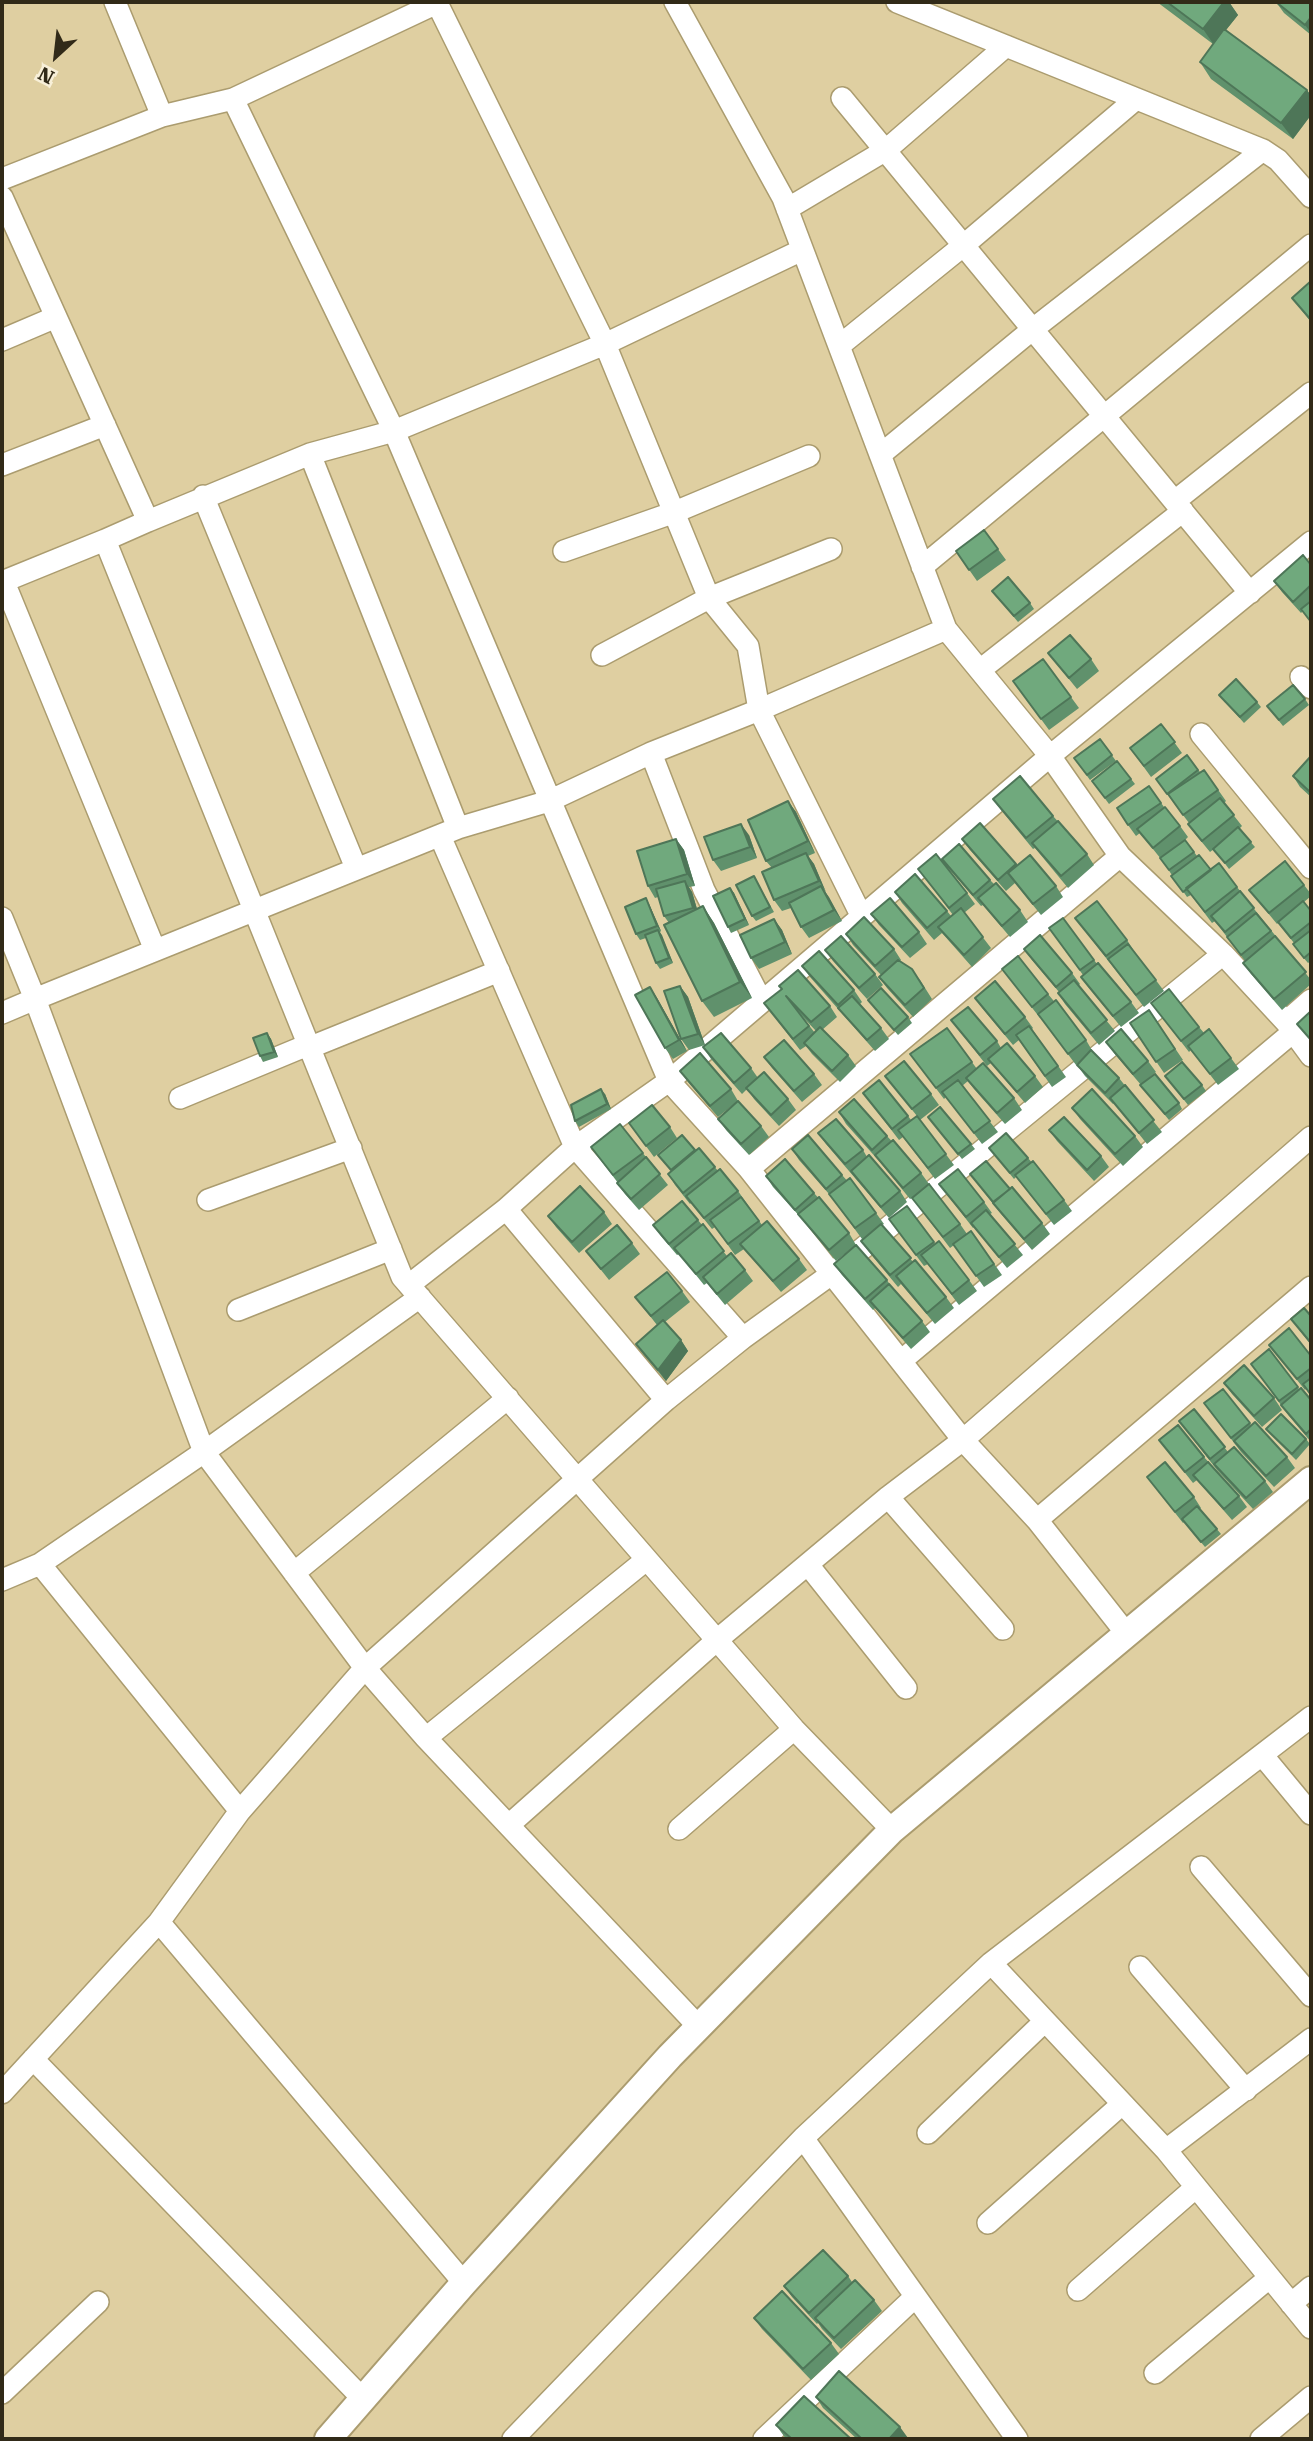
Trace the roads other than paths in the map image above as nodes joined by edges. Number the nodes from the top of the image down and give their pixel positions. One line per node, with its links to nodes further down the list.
1 (115, 2): 9 (street)
2 (438, 2): 7 (street); 22 (street)
3 (675, 2): 15 (street)
4 (897, 2): 5 (street)
5 (1006, 46): 8 (street); 10 (street)
6 (842, 97): 10 (street)
7 (233, 99): 9 (street); 27 (street)
8 (1136, 99): 11 (street); 16 (street)
9 (162, 116): 12 (street)
10 (886, 150): 15 (street); 16 (street)
11 (1263, 150): 14 (street); 20 (street)
12 (2, 179)
13 (2, 197): 19 (street)
14 (1311, 197)
15 (787, 209): 18 (street)
16 (964, 245): 20 (street); 23 (street)
17 (1311, 245): 25 (street)
18 (802, 250): 22 (street); 23 (street)
19 (57, 317): 21 (street); 26 (street)
20 (1033, 329): 25 (street); 29 (street)
21 (2, 340)
22 (605, 344): 27 (street); 34 (street)
23 (839, 346): 29 (street)
24 (1311, 393): 33 (street)
25 (1104, 416): 33 (street); 40 (street)
26 (105, 425): 31 (street); 35 (street)
27 (394, 432): 28 (street); 51 (street)
28 (310, 454): 32 (street); 52 (street)
29 (880, 455): 40 (street)
30 (809, 456): 34 (street)
31 (2, 466)
32 (203, 496): 35 (street); 54 (street)
33 (1179, 506): 42 (street); 46 (street)
34 (675, 512): 39 (street); 43 (street)
35 (148, 521): 36 (street)
36 (105, 540): 41 (street); 56 (street)
37 (1311, 542): 42 (street)
38 (831, 549): 43 (street)
39 (564, 551)
40 (922, 567): 44 (street)
41 (3, 582): 59 (street)
42 (1250, 593): 50 (street)
43 (709, 598): 45 (street); 47 (street)
44 (946, 629): 46 (street); 47 (street)
45 (602, 655)
46 (980, 670): 50 (street)
47 (759, 710): 49 (street); 57 (street)
48 (1201, 734): 55 (street)
49 (651, 753): 51 (street); 63 (street)
50 (1050, 756): 53 (street); 57 (street)
51 (549, 802): 52 (street); 69 (street)
52 (449, 832): 54 (street); 61 (street)
53 (1120, 856): 60 (street); 74 (street)
54 (356, 868): 56 (street)
55 (1311, 868)
56 (256, 909): 59 (street); 67 (street)
57 (862, 917): 63 (street)
58 (2, 918): 62 (street)
59 (155, 950): 62 (street)
60 (1223, 954): 66 (street); 78 (street)
61 (499, 971): 67 (street); 72 (street)
62 (34, 999): 65 (street); 87 (street)
63 (761, 1000): 69 (street)
64 (1311, 1000): 66 (street)
65 (2, 1013)
66 (1289, 1027): 68 (street); 83 (street)
67 (310, 1046): 70 (street); 73 (street)
68 (1311, 1056)
69 (669, 1081): 72 (street); 74 (street)
70 (180, 1098)
71 (1311, 1137): 86 (street)
72 (575, 1147): 76 (street); 82 (street)
73 (351, 1148): 75 (street); 77 (street)
74 (749, 1169): 78 (street)
75 (208, 1200)
76 (506, 1209): 80 (street); 85 (street)
77 (391, 1248): 80 (street); 81 (street)
78 (830, 1275): 82 (street); 83 (street)
79 (1311, 1287): 91 (street)
80 (414, 1291): 84 (street); 87 (street)
81 (238, 1310)
82 (743, 1338): 85 (street)
83 (901, 1361): 86 (street)
84 (508, 1398): 88 (street); 95 (street)
85 (666, 1400): 88 (street)
86 (963, 1440): 90 (street); 91 (street)
87 (204, 1452): 93 (street); 95 (street)
88 (577, 1477): 92 (street); 100 (street)
89 (1311, 1480): 98 (street)
90 (888, 1497): 94 (street); 97 (street)
91 (1037, 1520): 98 (street)
92 (646, 1560): 99 (street); 104 (street)
93 (40, 1564): 96 (street); 106 (street)
94 (809, 1566): 99 (street); 101 (street)
95 (294, 1573): 100 (street)
96 (2, 1580)
97 (1003, 1629)
98 (1126, 1633): 110 (street)
99 (717, 1640): 103 (street); 108 (street)
100 (365, 1668): 104 (street); 106 (street)
101 (906, 1689)
102 (1311, 1717): 105 (street)
103 (794, 1729): 109 (street); 110 (street)
104 (426, 1738): 108 (street)
105 (1263, 1756): 107 (street); 113 (street)
106 (240, 1811): 112 (street)
107 (1311, 1814)
108 (510, 1824): 117 (street)
109 (679, 1829)
110 (892, 1830): 117 (street)
111 (1201, 1867): 115 (street)
112 (159, 1922): 119 (street); 129 (street)
113 (991, 1963): 116 (street); 124 (street)
114 (1140, 1968): 120 (street)
115 (1311, 1996)
116 (1044, 2022): 122 (street); 123 (street)
117 (699, 2027): 129 (street)
118 (1311, 2039): 120 (street)
119 (33, 2059): 121 (street); 139 (street)
120 (1246, 2090): 125 (street)
121 (2, 2093)
122 (1121, 2105): 125 (street); 127 (street)
123 (928, 2133)
124 (803, 2138): 132 (street); 141 (street)
125 (1166, 2150): 126 (street)
126 (1195, 2188): 128 (street); 131 (street)
127 (988, 2223)
128 (1269, 2278): 134 (street); 136 (street)
129 (464, 2283): 139 (street)
130 (1311, 2287): 134 (street)
131 (1078, 2290)
132 (915, 2297): 142 (street); 143 (street)
133 (98, 2302): 137 (street)
134 (1291, 2304): 135 (street)
135 (1311, 2328)
136 (1155, 2373)
137 (2, 2393)
138 (1311, 2397): 144 (street)
139 (363, 2399): 140 (street)
140 (328, 2439)
141 (513, 2439)
142 (764, 2439)
143 (1017, 2439)
144 (1261, 2439)

